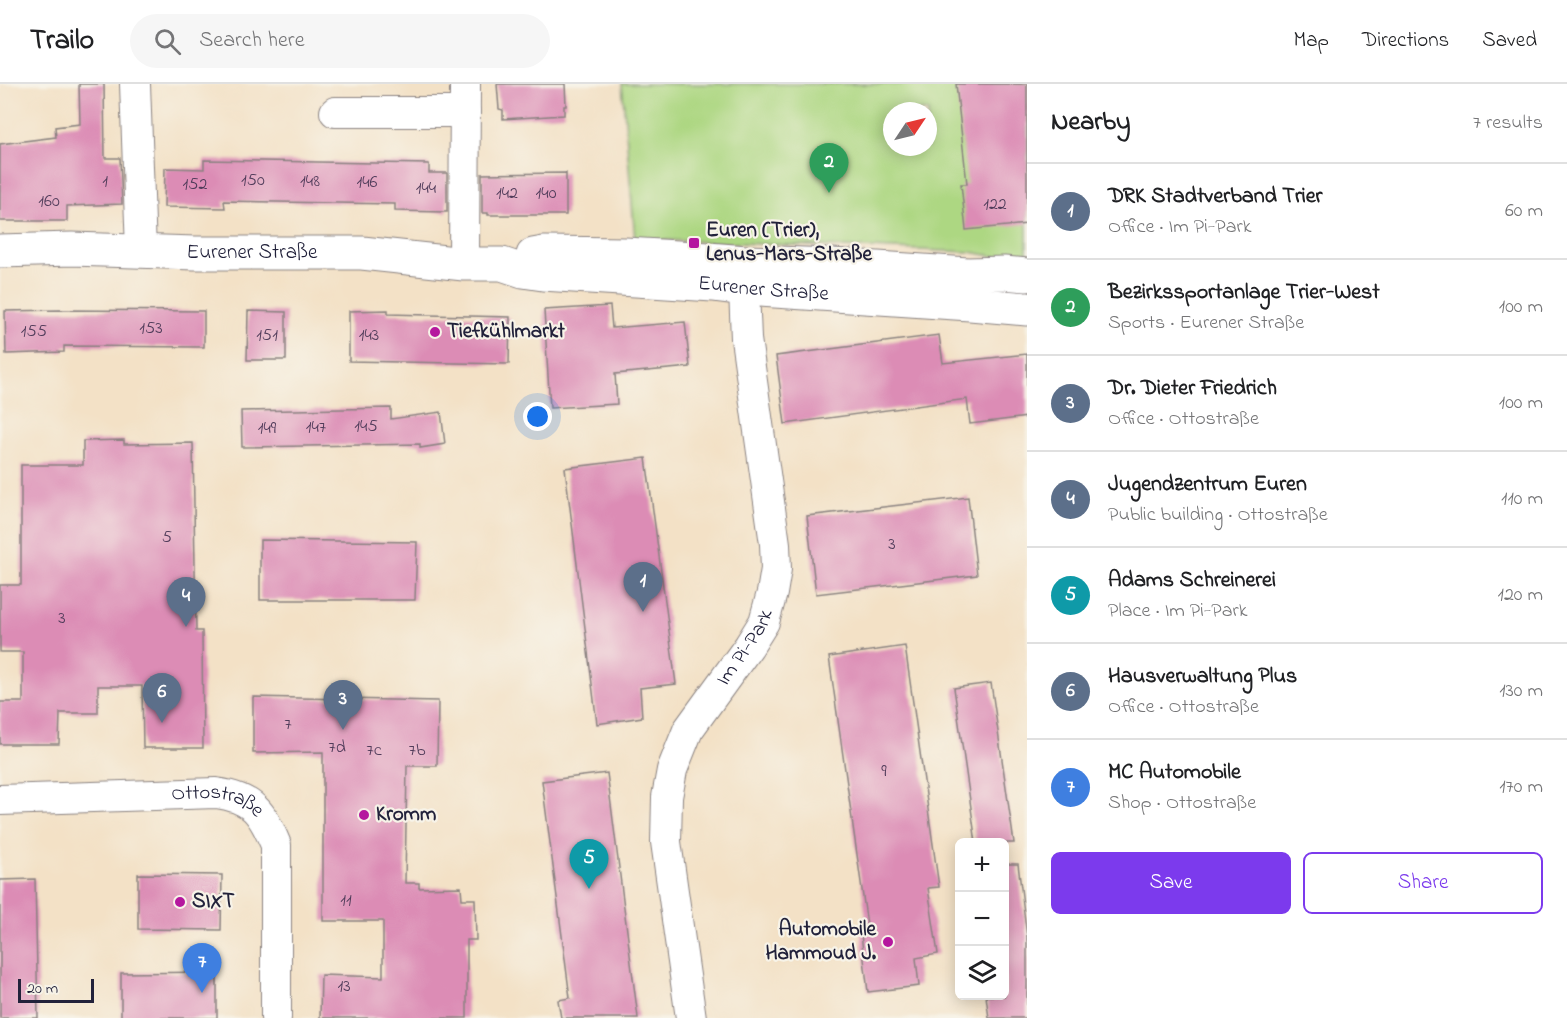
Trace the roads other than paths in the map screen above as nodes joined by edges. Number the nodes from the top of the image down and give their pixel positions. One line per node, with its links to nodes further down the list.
1 (135, 84): 5 (street)
2 (465, 98): 3 (street); 6 (street)
3 (334, 112)
4 (0, 251): 5 (street, Eurener Straße)
5 (141, 251): 6 (street, Eurener Straße)
6 (464, 264): 8 (street, Eurener Straße)
7 (1027, 275): 8 (street, Eurener Straße)
8 (745, 276): 9 (street, Eurener Straße); 12 (street, Im Pi-Park)
9 (1027, 309)
10 (0, 800): 11 (street, Ottostraße)
11 (276, 1018)
12 (691, 1018)

